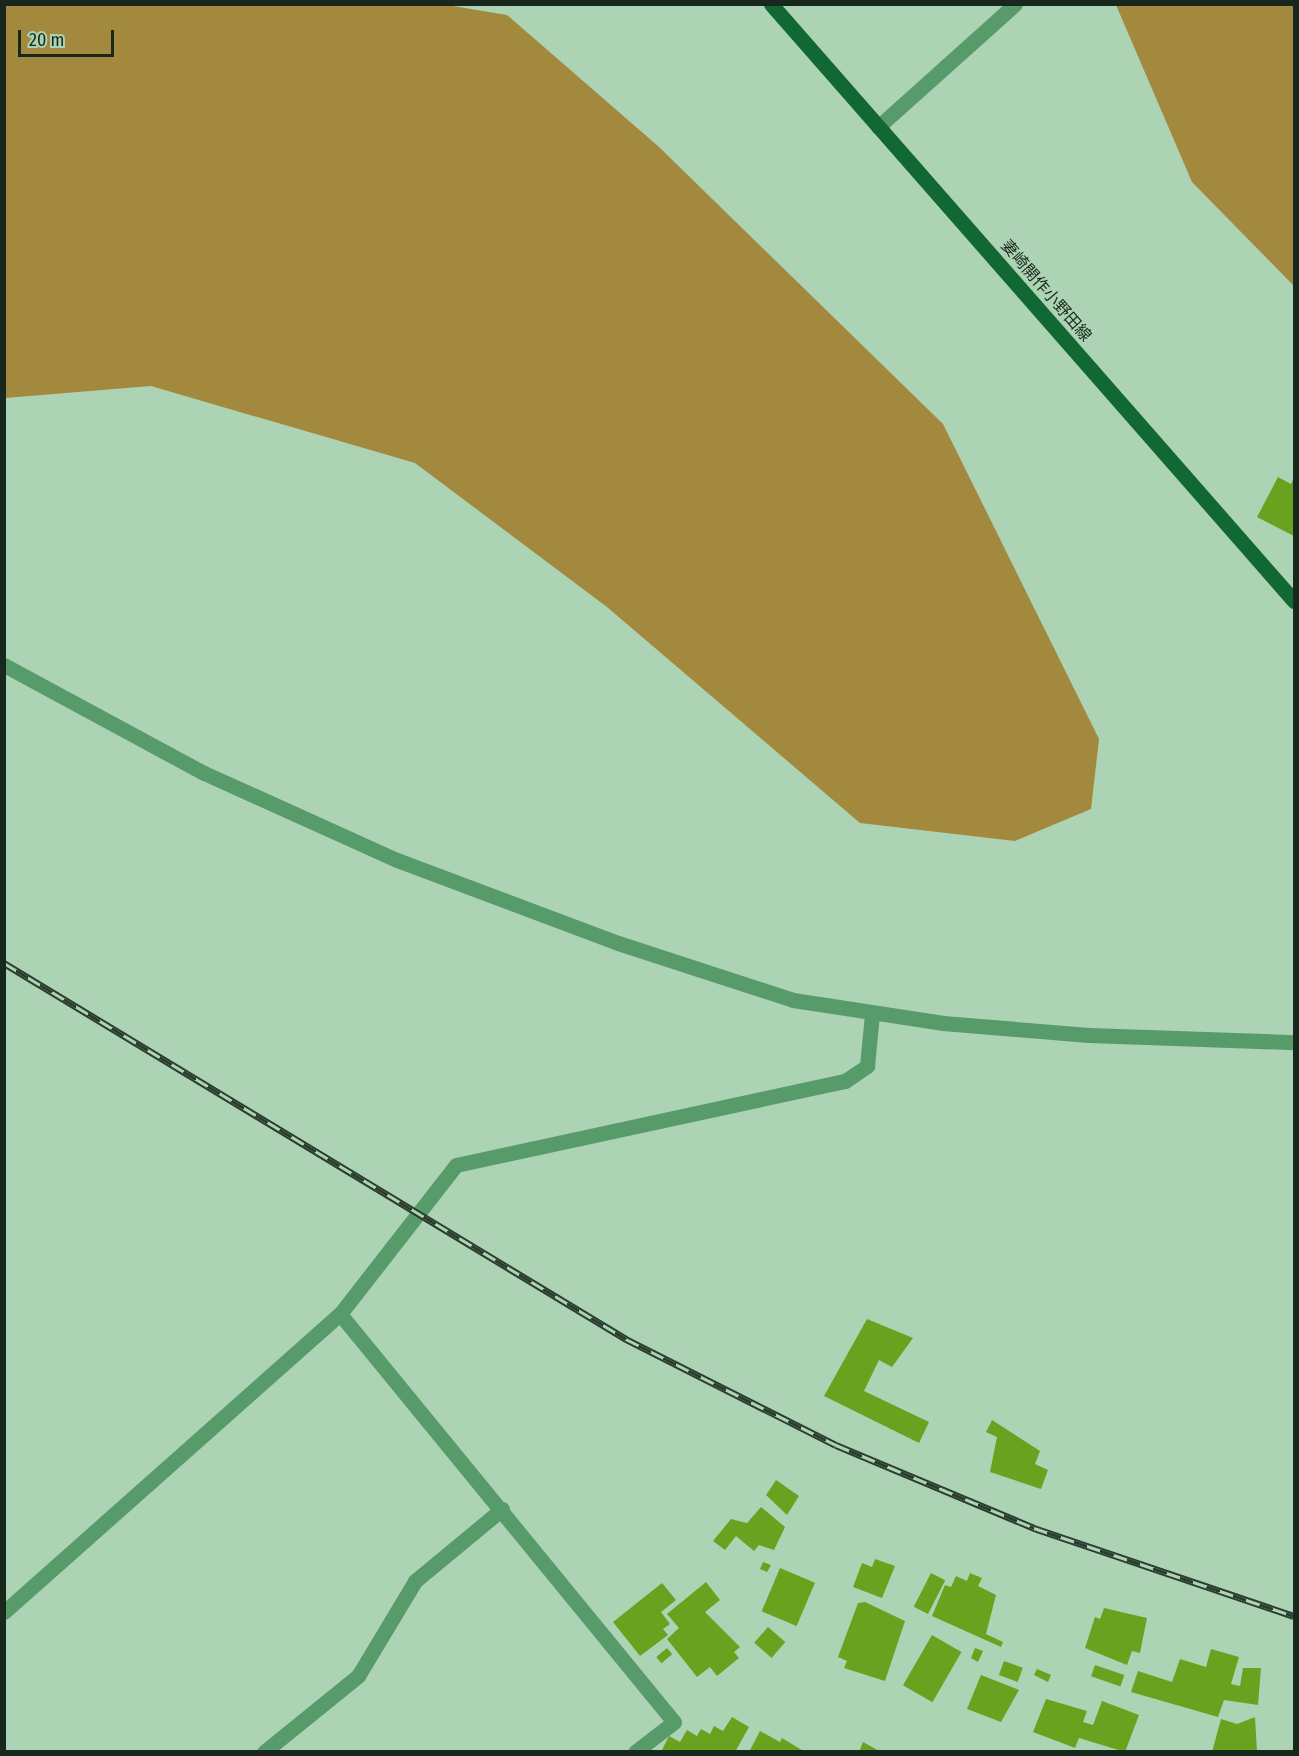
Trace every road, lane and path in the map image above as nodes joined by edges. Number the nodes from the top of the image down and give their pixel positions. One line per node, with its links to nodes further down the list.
1 (771, 4): 3 (main road, 妻崎開作小野田線)
2 (1015, 4): 3 (street)
3 (878, 127): 4 (main road, 妻崎開作小野田線)
4 (1294, 600)
5 (4, 665): 6 (street)
6 (872, 1014): 7 (street); 8 (street)
7 (1294, 1042)
8 (340, 1314): 9 (street); 10 (street)
9 (502, 1509): 11 (street); 12 (street)
10 (4, 1612)
11 (264, 1752)
12 (635, 1752)

